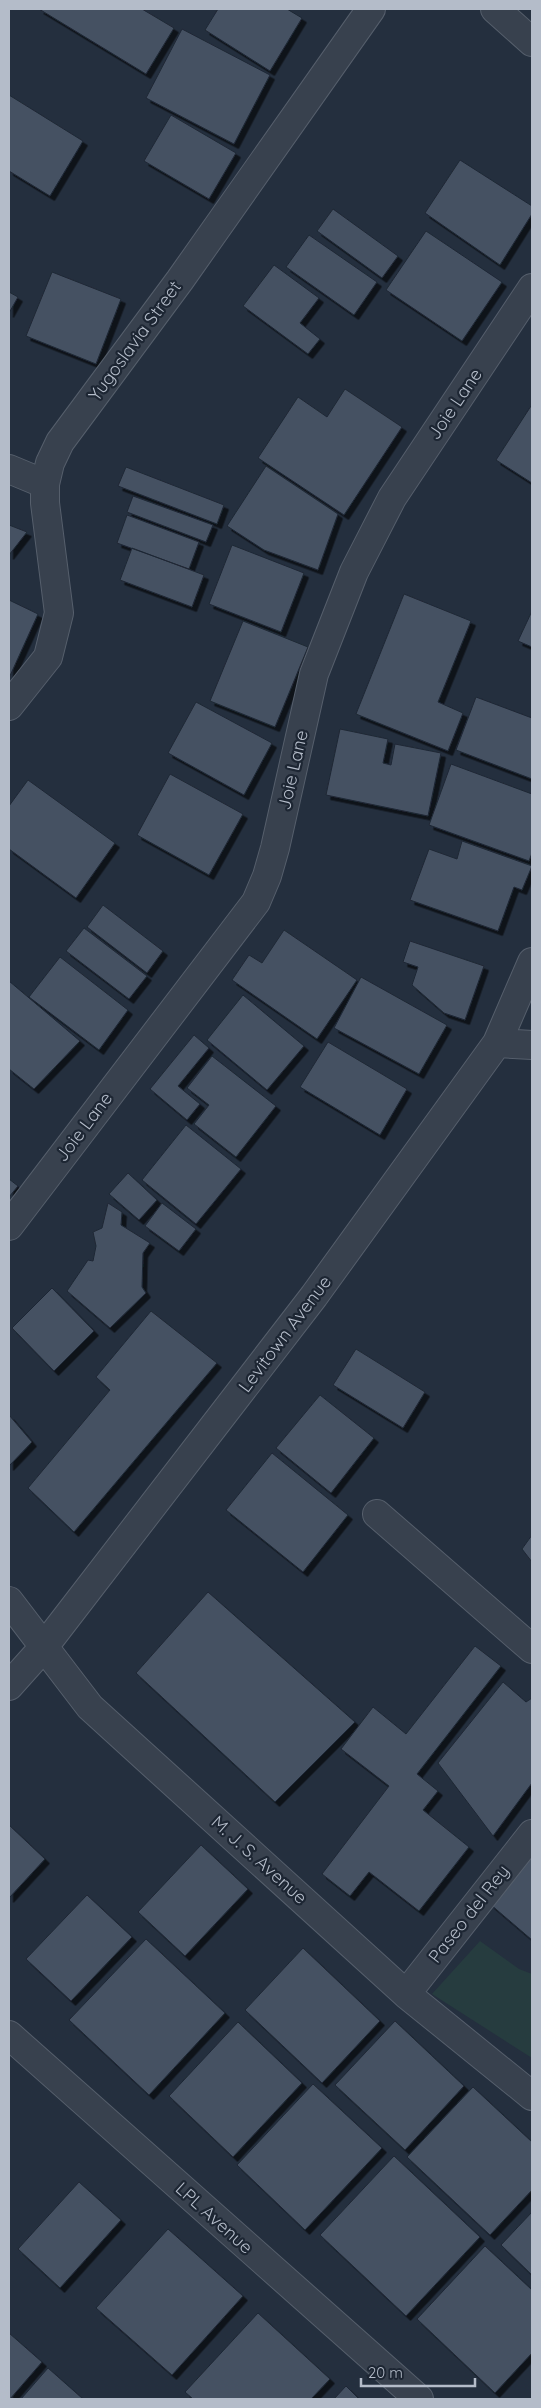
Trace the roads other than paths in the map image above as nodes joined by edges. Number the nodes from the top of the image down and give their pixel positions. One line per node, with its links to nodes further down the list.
1 (371, 9): 6 (street, Yugoslavia Street)
2 (495, 9): 3 (street)
3 (532, 42)
4 (532, 288): 11 (street, Joie Lane)
5 (9, 469): 6 (street)
6 (44, 484): 7 (street, Yugoslavia Street)
7 (9, 706)
8 (532, 962): 9 (street, Levitown Avenue)
9 (497, 1043): 10 (street); 14 (street, Levitown Avenue)
10 (532, 1045)
11 (9, 1226)
12 (377, 1514): 15 (street)
13 (9, 1601): 14 (street, M. J. S. Avenue)
14 (43, 1648): 16 (street, Levitown Avenue); 18 (street, M. J. S. Avenue)
15 (532, 1649)
16 (9, 1686)
17 (532, 1834): 18 (street, Paseo del Rey)
18 (406, 1994): 20 (street, M. J. S. Avenue)
19 (9, 2035): 21 (street, LPL Avenue)
20 (532, 2096)
21 (419, 2399)

